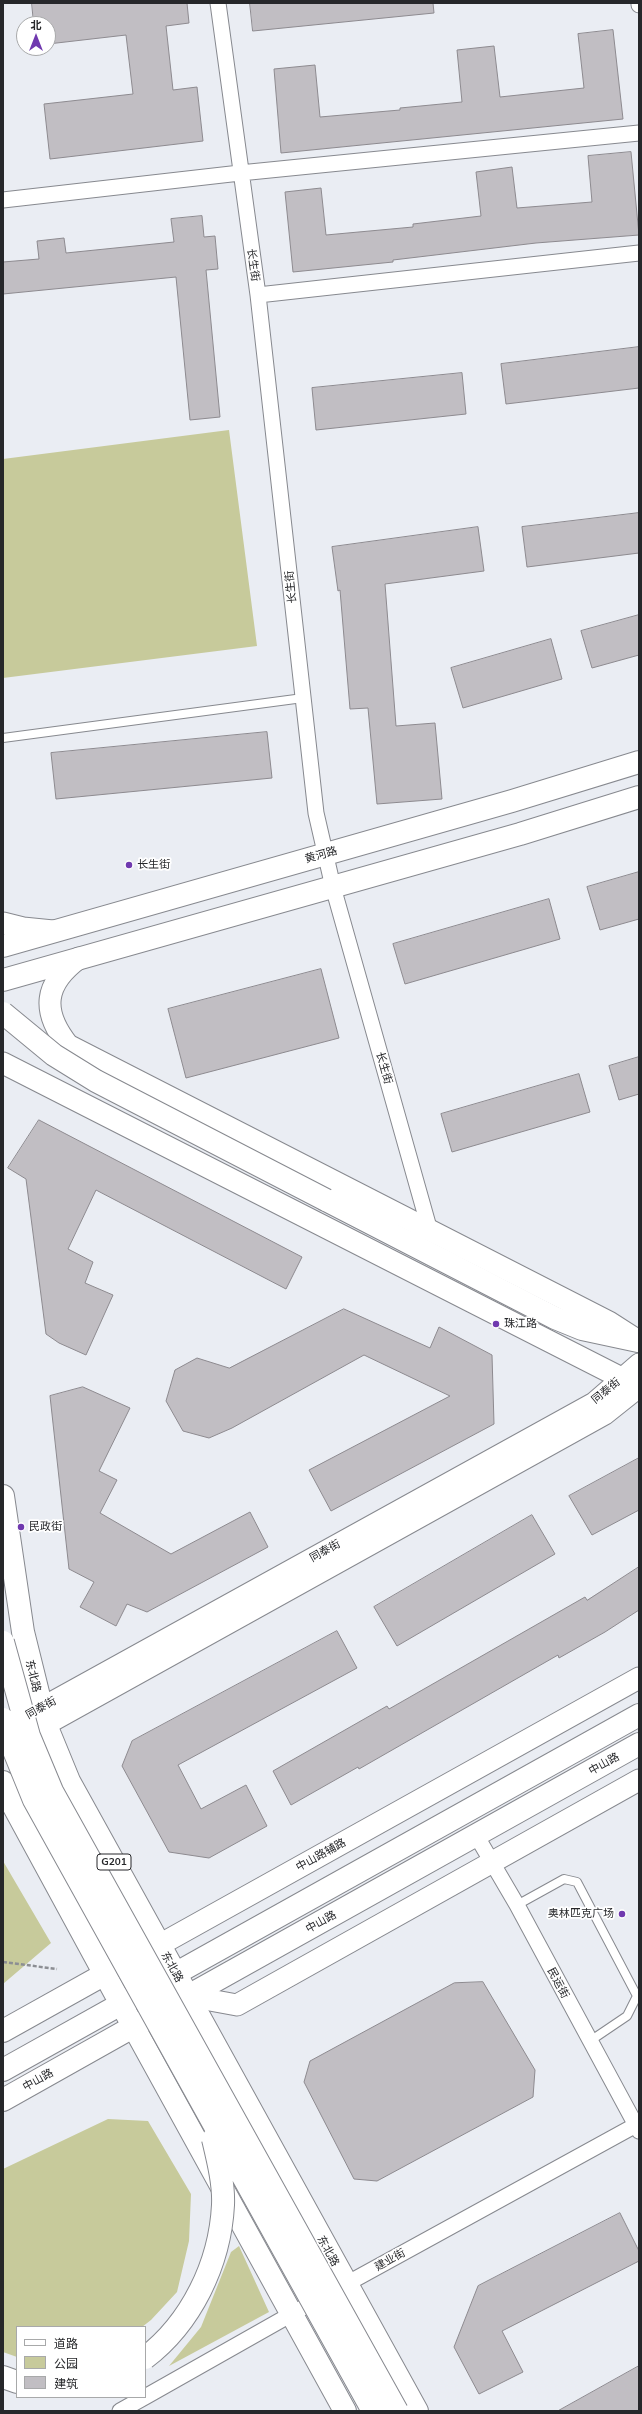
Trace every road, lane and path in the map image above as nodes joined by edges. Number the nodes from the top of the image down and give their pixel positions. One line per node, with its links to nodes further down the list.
1 (218, 3): 3 (street, 长生街)
2 (639, 133): 3 (street)
3 (240, 174): 4 (street); 6 (street, 长生街)
4 (3, 200)
5 (639, 253): 6 (street)
6 (258, 295): 7 (street, 长生街)
7 (303, 698): 8 (lane); 11 (street, 长生街)
8 (3, 738)
9 (639, 762): 11 (main road, 黄河路)
10 (639, 797): 12 (main road)
11 (325, 854): 12 (street, 长生街); 14 (main road, 黄河路)
12 (333, 887): 16 (main road); 22 (street, 长生街)
13 (3, 923): 14 (main road)
14 (55, 931): 15 (main road, 黄河路)
15 (3, 946)
16 (80, 958): 17 (main road); 19 (main road)
17 (3, 980)
18 (3, 1013): 23 (main road, bridge)
19 (68, 1045): 21 (main road); 22 (main road)
20 (3, 1063): 21 (main road)
21 (48, 1086): 25 (main road)
22 (430, 1230): 23 (main road)
23 (639, 1341)
24 (639, 1363): 25 (street, 同泰街)
25 (633, 1384): 30 (street, 同泰街)
26 (3, 1496): 30 (main road, 东北路 / G201)
27 (3, 1642): 64 (main road, 东北路, bridge)
28 (639, 1678): 40 (main road, 中山路辅路)
29 (639, 1715): 44 (main road)
30 (44, 1716): 32 (street, 同泰街); 34 (street, 同泰街); 40 (main road, 东北路 / G201)
31 (3, 1719): 52 (main road, bridge)
32 (3, 1729)
33 (639, 1744): 37 (main road, 中山路)
34 (3, 1749)
35 (639, 1780): 38 (main road)
36 (3, 1782): 43 (main road)
37 (476, 1836): 38 (street, 民运街); 45 (main road, 中山路)
38 (492, 1862): 39 (street, 民运街); 45 (main road)
39 (517, 1905): 49 (street, 民运街); 49 (lane)
40 (159, 1944): 43 (main road, 中山路辅路); 44 (main road, 东北路 / G201)
41 (3, 1962): 42 (path)
42 (57, 1969)
43 (105, 1974): 46 (main road); 48 (main road, 中山路辅路)
44 (175, 1974): 45 (main road, 东北路 / G201); 46 (main road)
45 (188, 1996): 47 (main road, 中山路); 54 (main road, 东北路)
46 (122, 2004): 47 (main road); 50 (main road)
47 (134, 2027): 51 (main road, 中山路); 55 (main road)
48 (3, 2031)
49 (590, 2041): 53 (street, 民运街)
50 (3, 2070)
51 (3, 2100)
52 (208, 2116): 56 (main road, bridge); 63 (main road, bridge)
53 (637, 2128): 54 (street, 建业街)
54 (346, 2284): 55 (street, 建业街); 65 (main road, 东北路)
55 (292, 2314): 59 (street, 建业街); 62 (main road)
56 (146, 2357)
57 (3, 2377): 58 (main road)
58 (16, 2382)
59 (146, 2396)
60 (143, 2398): 61 (street, 建业街)
61 (120, 2411)
62 (344, 2411)
63 (373, 2411)
64 (397, 2411)
65 (417, 2411)

